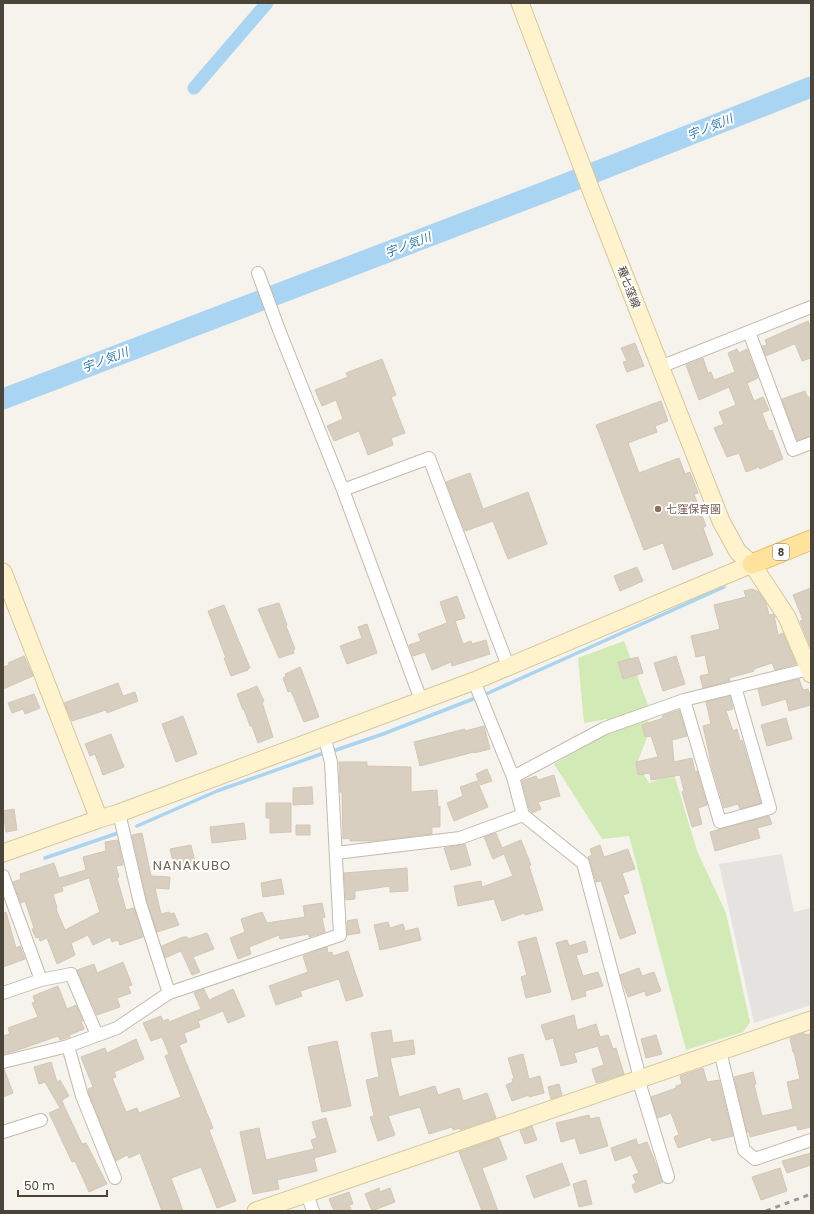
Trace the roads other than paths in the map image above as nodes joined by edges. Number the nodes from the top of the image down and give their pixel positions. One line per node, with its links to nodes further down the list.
1 (520, 3): 5 (street, 種七窪線)
2 (258, 273): 7 (street)
3 (811, 307): 4 (street)
4 (749, 332): 5 (street); 6 (street)
5 (660, 367): 9 (street, 種七窪線)
6 (811, 443)
7 (343, 490): 11 (street); 15 (street)
8 (811, 540): 9 (main road, 8)
9 (752, 564): 11 (street); 12 (street, 種七窪線)
10 (3, 572): 21 (street)
11 (508, 666): 13 (street)
12 (810, 671): 14 (street)
13 (474, 681): 15 (street); 18 (street)
14 (735, 687): 16 (street); 16 (street)
15 (421, 700): 17 (street)
16 (684, 700): 18 (street)
17 (324, 736): 19 (street); 23 (street)
18 (513, 777): 20 (street)
19 (119, 813): 21 (street); 26 (street)
20 (523, 815): 23 (street); 33 (street)
21 (98, 819): 22 (street)
22 (3, 853)
23 (336, 853): 26 (street)
24 (3, 876): 25 (street)
25 (41, 980): 27 (street); 29 (street)
26 (169, 993): 29 (street)
27 (3, 994)
28 (811, 1020): 31 (street)
29 (96, 1035): 30 (street)
30 (68, 1046): 32 (street); 38 (street)
31 (720, 1051): 33 (street); 36 (street)
32 (3, 1062)
33 (640, 1078): 37 (street); 39 (street)
34 (41, 1120): 35 (street)
35 (3, 1132)
36 (811, 1140)
37 (668, 1176)
38 (115, 1178)
39 (307, 1194): 40 (street); 41 (street)
40 (256, 1211)
41 (313, 1211)

